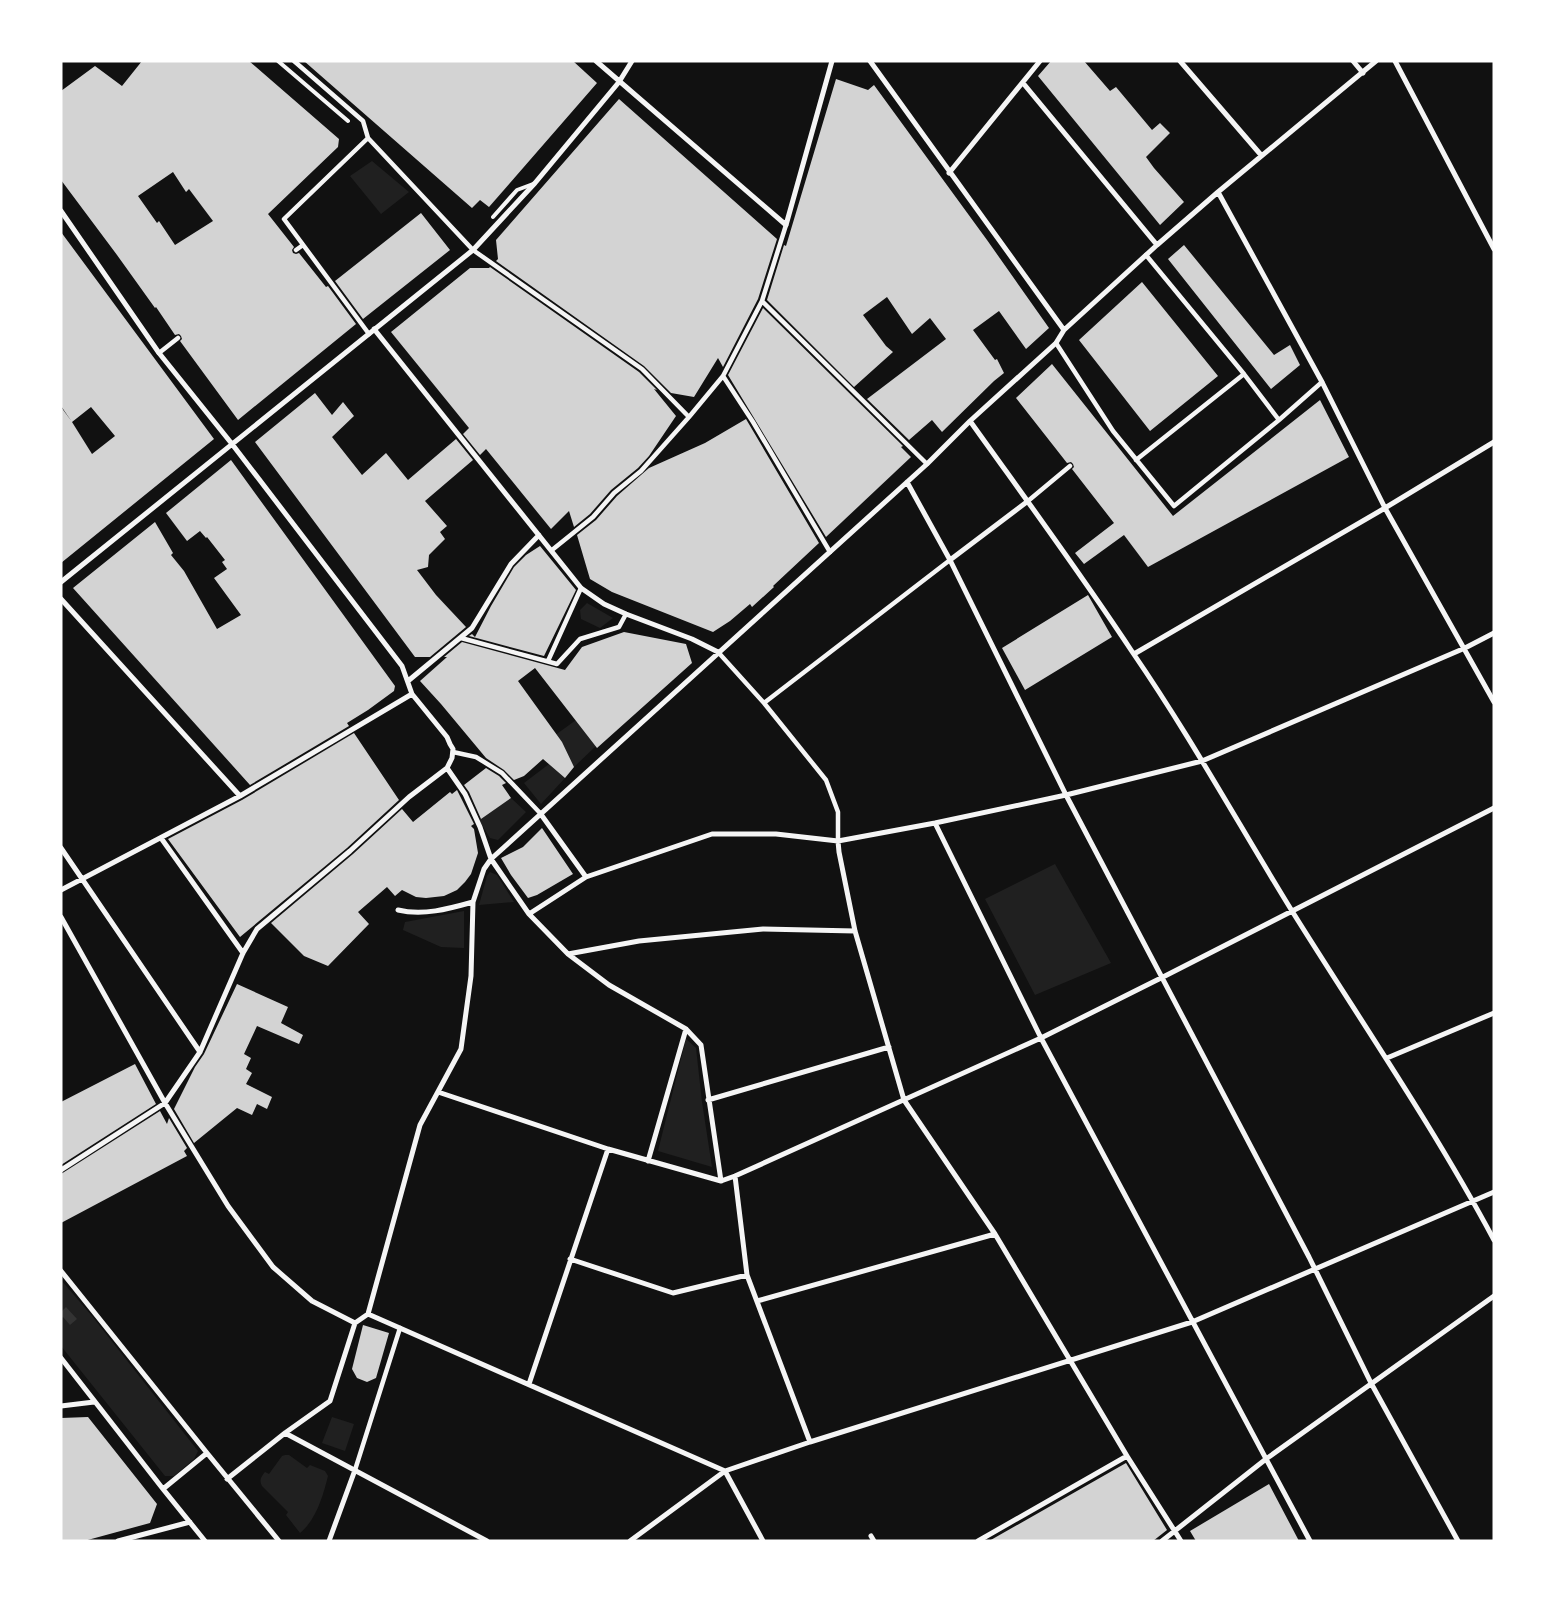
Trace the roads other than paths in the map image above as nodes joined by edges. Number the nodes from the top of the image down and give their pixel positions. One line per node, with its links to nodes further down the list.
1 (278, 61): 15 (lane)
2 (294, 61): 16 (street)
3 (596, 61): 13 (street)
4 (632, 61): 13 (street)
5 (832, 61): 23 (street)
6 (870, 61): 18 (street)
7 (1040, 61): 14 (street)
8 (1180, 61): 17 (street)
9 (1353, 61): 12 (street)
10 (1376, 61): 12 (street)
11 (1395, 61): 26 (street)
12 (1363, 73): 17 (street)
13 (619, 82): 19 (street); 23 (street)
14 (1023, 83): 18 (street); 25 (street)
15 (348, 121)
16 (368, 138): 24 (street); 28 (street)
17 (1261, 154): 20 (street)
18 (949, 173): 32 (street)
19 (535, 184): 22 (lane); 28 (street)
20 (1218, 192): 25 (street); 39 (street)
21 (61, 211): 36 (street)
22 (493, 217)
23 (786, 225): 30 (street)
24 (303, 244): 27 (street); 33 (street)
25 (1157, 244): 29 (street)
26 (1494, 249)
27 (296, 250)
28 (473, 250): 31 (street); 40 (street)
29 (1146, 254): 32 (street); 37 (street)
30 (762, 301): 38 (street); 48 (street)
31 (374, 329): 33 (street); 53 (street)
32 (1064, 330): 35 (street)
33 (367, 335): 46 (street)
34 (178, 338): 36 (street)
35 (1056, 343): 42 (street); 43 (street)
36 (159, 353): 46 (street)
37 (1244, 374): 41 (street); 47 (street)
38 (723, 376): 40 (street); 55 (street)
39 (1322, 382): 41 (street); 52 (street)
40 (689, 417): 54 (street)
41 (1279, 420): 47 (street)
42 (970, 422): 48 (street); 51 (street)
43 (1113, 431): 44 (street); 47 (street)
44 (1108, 435)
45 (1494, 442): 52 (street)
46 (232, 444): 57 (street); 67 (street)
47 (1136, 460)
48 (927, 464): 50 (street)
49 (1070, 466): 51 (street)
50 (907, 482): 55 (street); 56 (street)
51 (1028, 501): 56 (street); 65 (street)
52 (1385, 508): 63 (street); 65 (street)
53 (539, 535): 54 (street); 62 (street)
54 (552, 550): 58 (street)
55 (830, 552): 64 (street)
56 (950, 560): 70 (street); 74 (street)
57 (61, 582)
58 (581, 588): 60 (street); 66 (street)
59 (61, 599): 75 (street)
60 (626, 614): 64 (street); 66 (street)
61 (1494, 633): 63 (street)
62 (461, 638): 66 (street); 67 (street)
63 (1465, 648): 69 (street); 72 (street)
64 (718, 652): 70 (street); 77 (street)
65 (1134, 654): 72 (street)
66 (548, 661)
67 (408, 681): 68 (street)
68 (412, 694): 71 (street); 75 (street)
69 (1494, 702)
70 (764, 703): 80 (street)
71 (452, 752): 73 (street); 77 (street)
72 (1202, 761): 74 (street); 88 (street)
73 (447, 768): 82 (street); 92 (street)
74 (1066, 794): 78 (street); 94 (street)
75 (240, 796): 79 (street)
76 (1494, 808): 88 (street)
77 (540, 813): 82 (street); 83 (street)
78 (935, 823): 80 (street); 97 (street)
79 (161, 838): 84 (street); 92 (street)
80 (838, 841): 83 (street); 91 (street)
81 (61, 848): 84 (street)
82 (491, 859): 86 (street); 89 (street)
83 (586, 877): 89 (street)
84 (83, 878): 85 (street); 99 (street)
85 (61, 890)
86 (473, 902): 87 (street); 101 (street)
87 (398, 910)
88 (1292, 911): 94 (street); 100 (street)
89 (530, 914): 93 (street)
90 (61, 917): 104 (street)
91 (855, 931): 93 (street); 98 (street)
92 (244, 953): 99 (street)
93 (568, 954): 96 (street)
94 (1163, 977): 97 (street); 115 (street)
95 (1494, 1013): 100 (street)
96 (686, 1029): 102 (street); 106 (street)
97 (1041, 1038): 103 (street); 121 (street)
98 (889, 1047): 102 (street); 103 (street)
99 (200, 1052): 104 (street)
100 (1387, 1058): 111 (street)
101 (438, 1092): 105 (street); 120 (street)
102 (708, 1100): 109 (street)
103 (904, 1100): 108 (street); 112 (street)
104 (165, 1103): 107 (street); 122 (street)
105 (608, 1149): 106 (street); 114 (street)
106 (648, 1161): 109 (street)
107 (61, 1170)
108 (735, 1176): 109 (street); 117 (street)
109 (720, 1181)
110 (1494, 1192): 111 (street)
111 (1473, 1201): 113 (street); 115 (street)
112 (995, 1234): 119 (street); 125 (street)
113 (1494, 1240)
114 (570, 1259): 117 (street); 127 (street)
115 (1315, 1268): 121 (street); 126 (street)
116 (61, 1271): 132 (street)
117 (747, 1275): 119 (street)
118 (1494, 1296): 126 (street)
119 (757, 1301): 131 (street)
120 (368, 1314): 122 (street); 123 (street)
121 (1192, 1322): 125 (street); 134 (street)
122 (355, 1323): 130 (street)
123 (400, 1328): 127 (street); 135 (street)
124 (61, 1358): 128 (street)
125 (1070, 1362): 131 (street); 133 (street)
126 (1372, 1383): 134 (street); 152 (street)
127 (529, 1384): 136 (street)
128 (94, 1402): 129 (street); 138 (street)
129 (61, 1406)
130 (285, 1433): 135 (street); 137 (street)
131 (810, 1442): 136 (street)
132 (207, 1453): 137 (street); 138 (street)
133 (1127, 1456): 140 (street); 148 (street)
134 (1266, 1459): 140 (street); 151 (street)
135 (354, 1470): 144 (street); 145 (street)
136 (725, 1471): 146 (street); 147 (street)
137 (227, 1479): 143 (street)
138 (163, 1490): 139 (street)
139 (190, 1522): 141 (street); 142 (street)
140 (1174, 1531): 149 (street); 150 (street)
141 (118, 1541)
142 (205, 1541)
143 (278, 1541)
144 (329, 1541)
145 (487, 1541)
146 (630, 1541)
147 (762, 1541)
148 (978, 1541)
149 (1162, 1541)
150 (1181, 1541)
151 (1310, 1541)
152 (1458, 1541)

